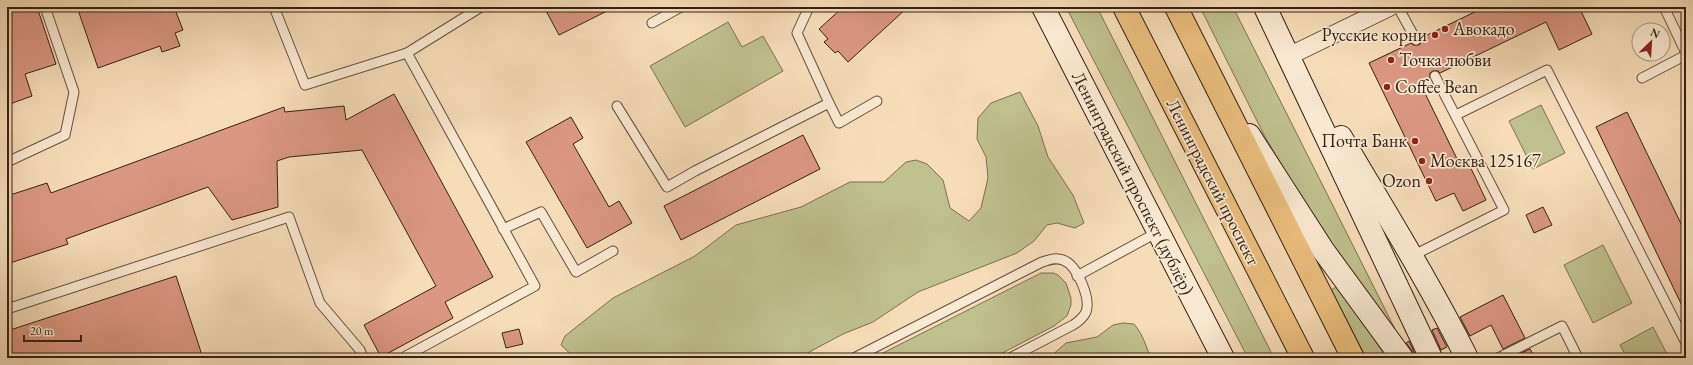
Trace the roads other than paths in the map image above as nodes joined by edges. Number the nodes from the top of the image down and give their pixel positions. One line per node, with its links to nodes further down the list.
1 (45, 7): 26 (lane)
2 (274, 7): 16 (lane)
3 (481, 7): 16 (lane)
4 (681, 7): 13 (lane)
5 (809, 7): 23 (lane)
6 (1043, 7): 28 (main road, Ленинградский проспект (дублёр))
7 (1124, 7): 39 (main road, Ленинградский проспект)
8 (1176, 7): 19 (main road)
9 (1265, 7): 14 (main road)
10 (1390, 7): 18 (street)
11 (1398, 7): 15 (lane)
12 (1664, 7): 17 (lane)
13 (652, 23)
14 (1275, 28): 18 (main road); 42 (main road)
15 (1416, 40)
16 (407, 53): 27 (lane)
17 (1686, 54): 21 (lane)
18 (1292, 55): 30 (main road)
19 (1206, 68): 40 (main road); 41 (main road)
20 (1435, 76): 25 (lane)
21 (1642, 78)
22 (877, 101): 23 (lane)
23 (829, 103): 24 (lane)
24 (617, 106)
25 (1456, 115): 30 (lane); 33 (lane)
26 (7, 162)
27 (503, 229): 29 (lane); 34 (lane)
28 (1158, 232): 31 (lane); 38 (main road, Ленинградский проспект (дублёр))
29 (613, 251)
30 (1412, 256): 43 (main road)
31 (1077, 276): 36 (lane); 37 (lane)
32 (7, 309): 35 (lane)
33 (1686, 344)
34 (406, 356)
35 (363, 358)
36 (854, 358)
37 (1010, 358)
38 (1223, 358)
39 (1303, 358)
40 (1353, 358)
41 (1402, 358)
42 (1431, 358)
43 (1468, 358)
44 (1498, 358): 45 (lane)
45 (1578, 358)

